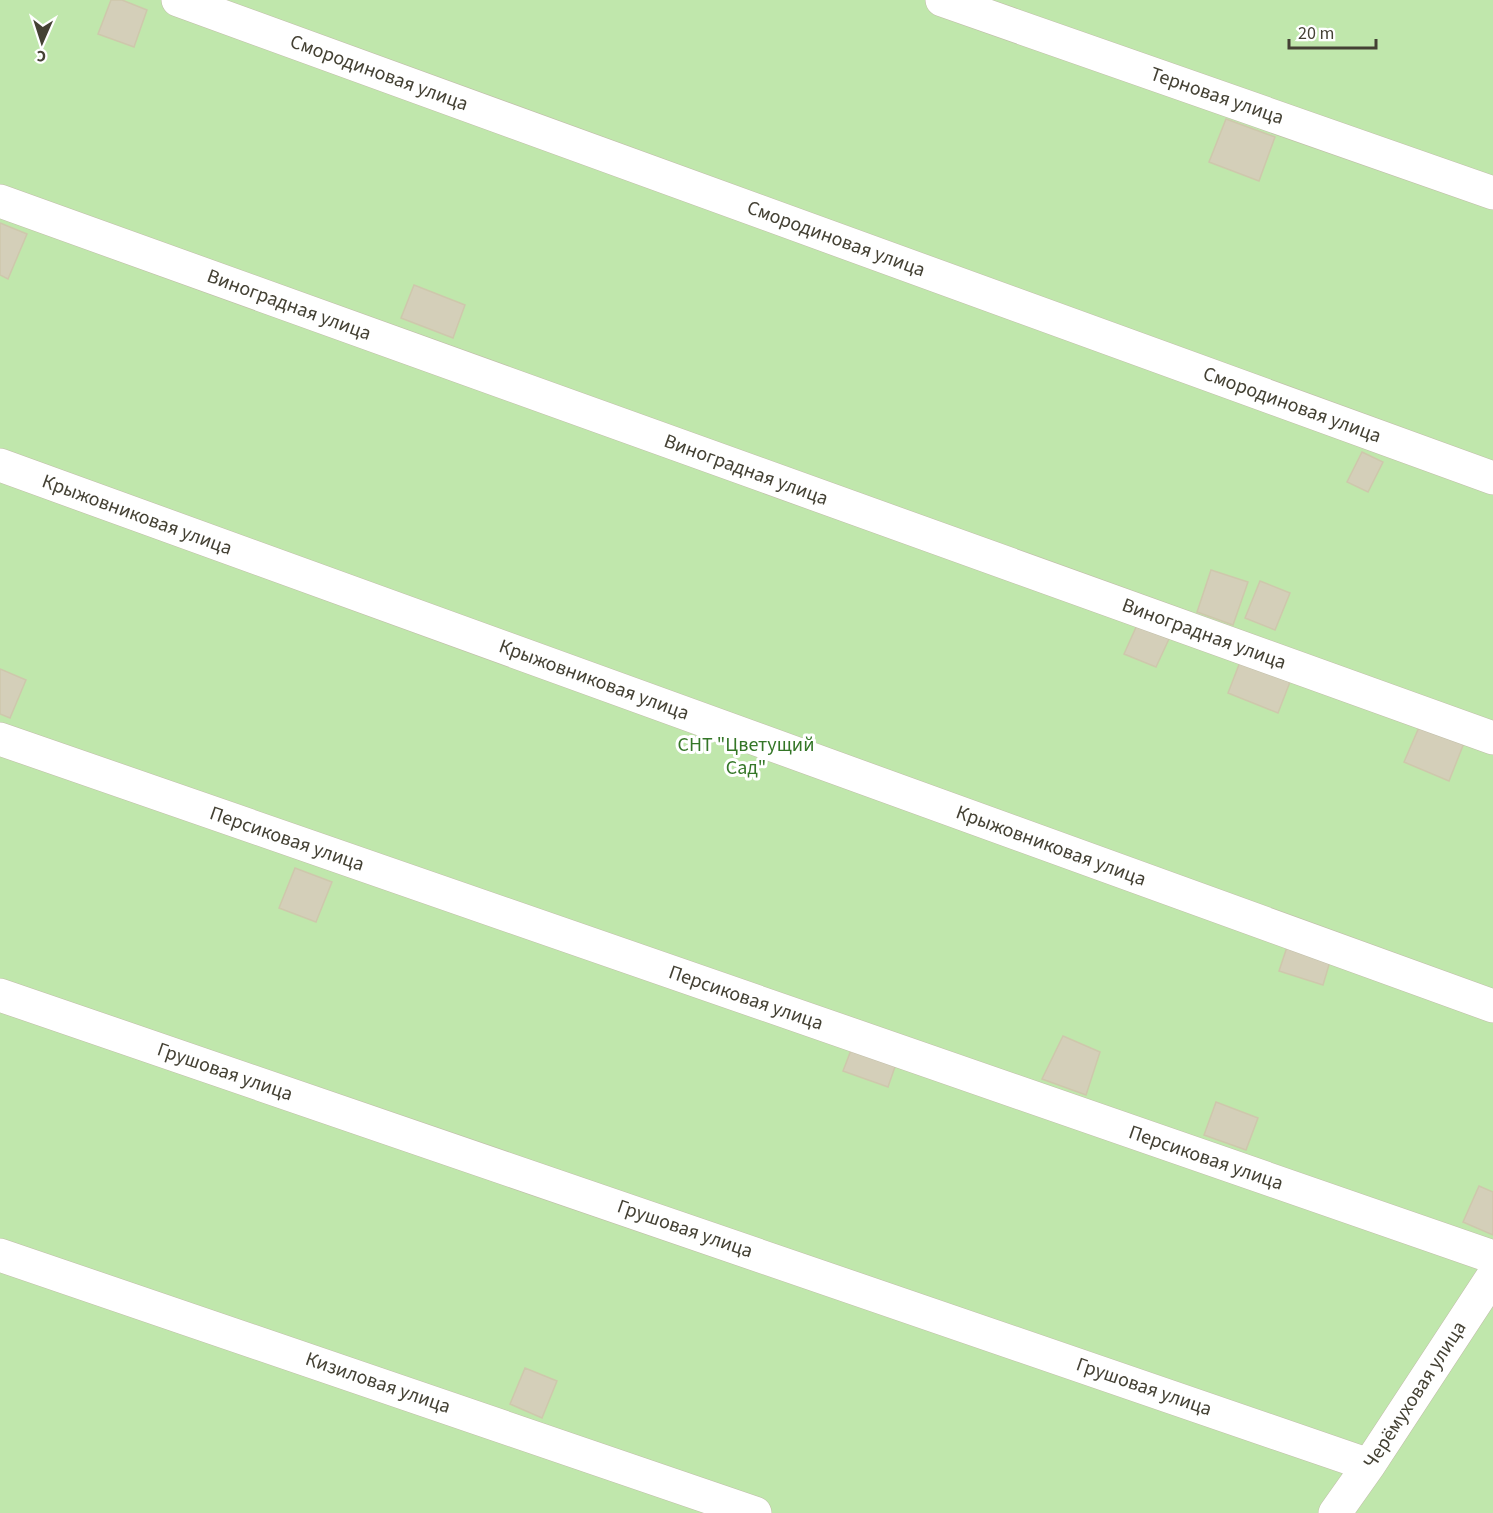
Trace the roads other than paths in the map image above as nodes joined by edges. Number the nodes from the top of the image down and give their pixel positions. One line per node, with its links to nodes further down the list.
1 (178, 0): 6 (street, Смородиновая улица)
2 (942, 0): 3 (street, Терновая улица)
3 (1493, 193)
4 (0, 201): 7 (street, Виноградная улица)
5 (0, 465): 10 (street, Крыжовниковая улица)
6 (1493, 478)
7 (1493, 738)
8 (0, 739): 12 (street, Персиковая улица)
9 (0, 995): 14 (street, Грушовая улица)
10 (1493, 1006)
11 (0, 1255): 15 (street, Кизиловая улица)
12 (1493, 1257)
13 (1493, 1276): 14 (street, Черёмуховая улица)
14 (1369, 1465): 16 (street, Черёмуховая улица)
15 (755, 1513)
16 (1335, 1513)

